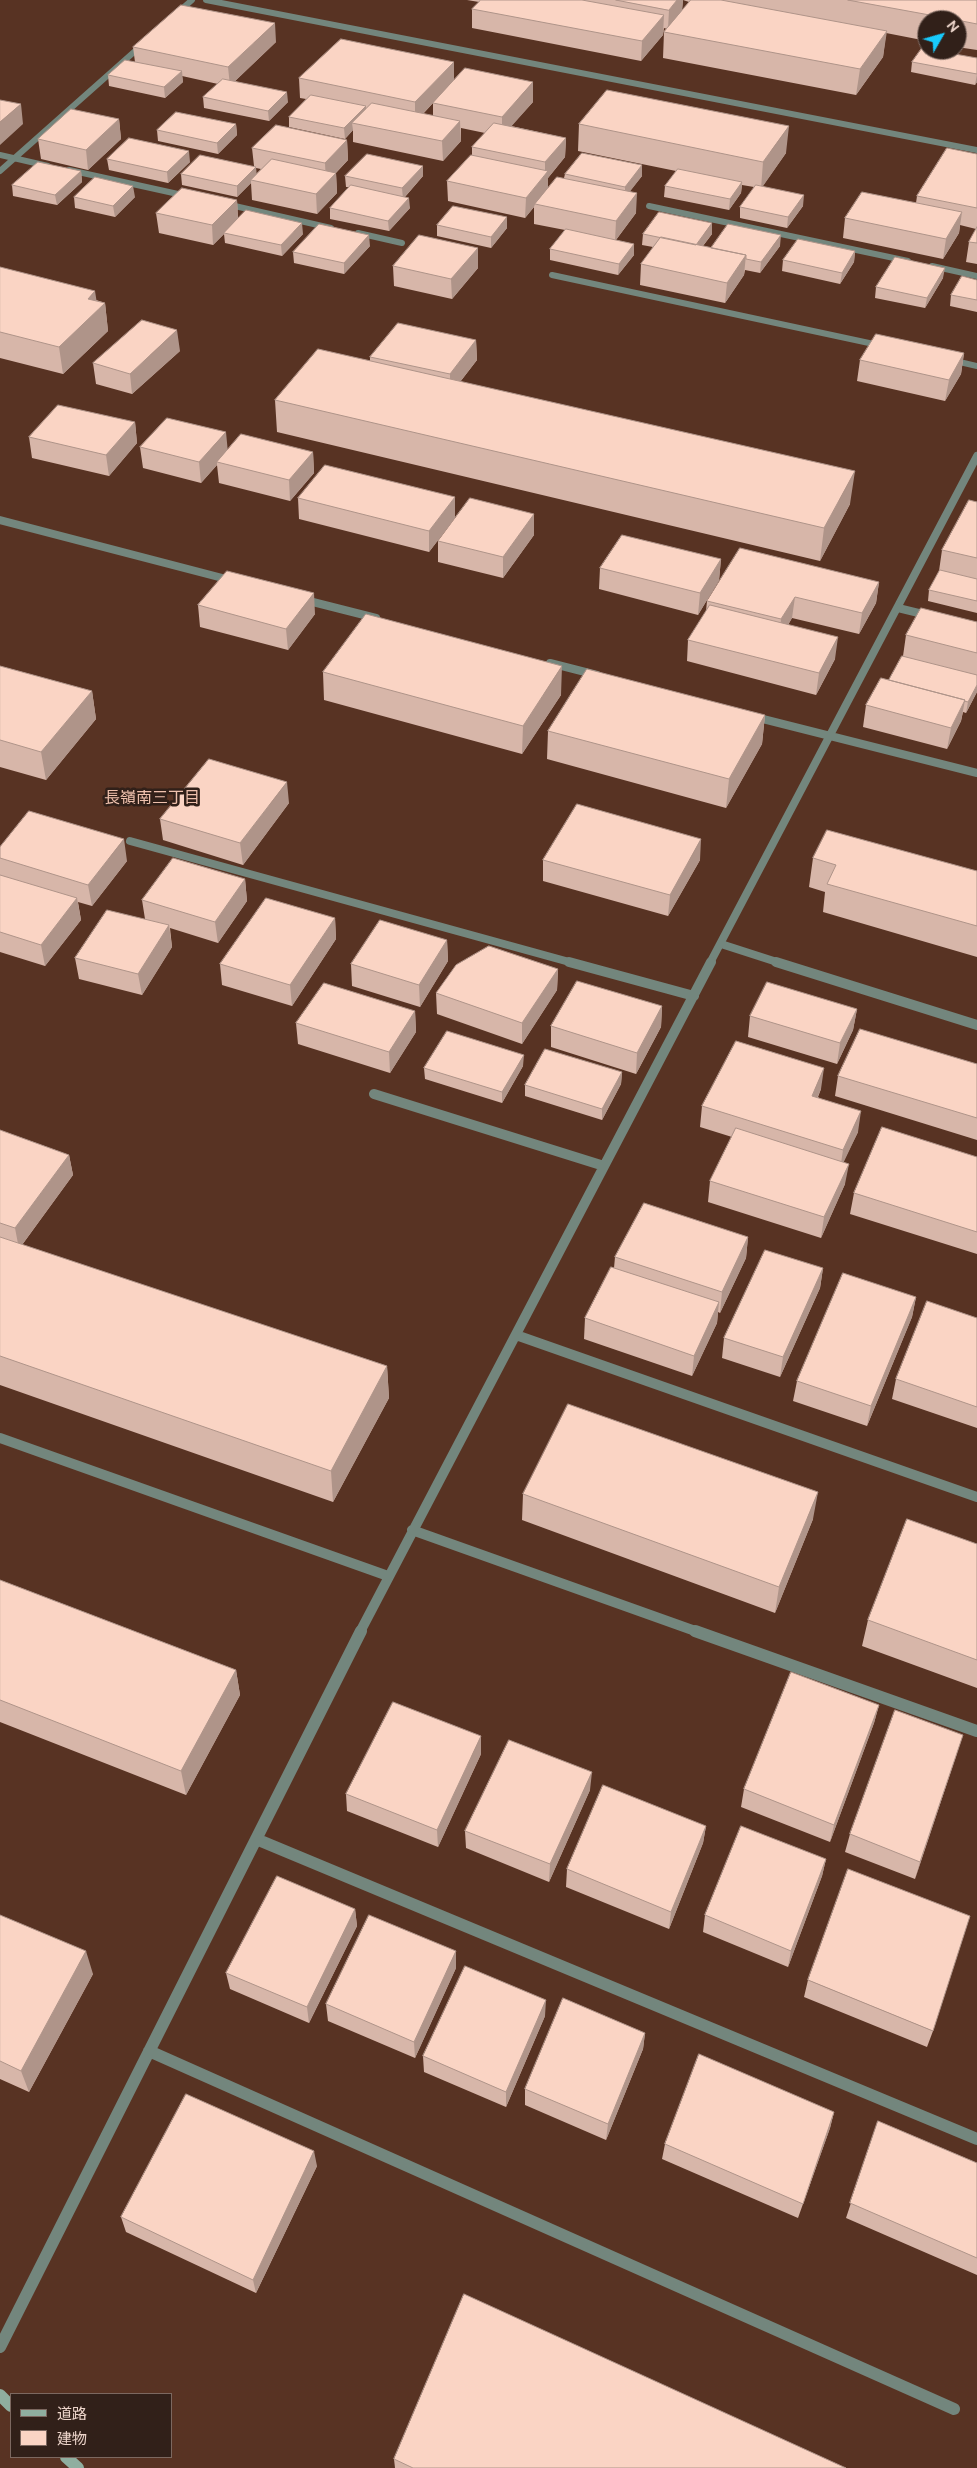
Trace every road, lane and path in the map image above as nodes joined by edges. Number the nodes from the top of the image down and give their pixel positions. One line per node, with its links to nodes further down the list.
1 (192, 0): 3 (street)
2 (206, 0): 5 (street)
3 (170, 20)
4 (147, 40): 7 (street)
5 (977, 150)
6 (0, 155): 7 (street)
7 (15, 158): 8 (street); 10 (street)
8 (53, 167)
9 (63, 169): 11 (street)
10 (0, 171)
11 (199, 198)
12 (218, 203): 14 (street)
13 (649, 206): 18 (street)
14 (344, 230)
15 (354, 232): 16 (street)
16 (402, 243)
17 (552, 275): 19 (street)
18 (977, 276)
19 (890, 347)
20 (938, 358): 21 (street)
21 (977, 366)
22 (976, 459): 26 (street)
23 (0, 520): 24 (street)
24 (242, 583)
25 (290, 596): 28 (street)
26 (898, 608): 27 (street); 32 (street)
27 (942, 618)
28 (386, 621)
29 (541, 661): 30 (street)
30 (608, 678)
31 (744, 714): 32 (street)
32 (831, 736): 33 (street); 35 (street)
33 (977, 773)
34 (130, 841): 36 (street)
35 (722, 944): 36 (street); 37 (street)
36 (694, 996): 39 (street)
37 (977, 1025)
38 (374, 1094): 39 (street)
39 (604, 1166): 40 (street)
40 (516, 1334): 42 (street); 43 (street)
41 (0, 1438): 44 (street)
42 (977, 1497)
43 (412, 1530): 44 (street); 45 (street)
44 (388, 1576): 46 (street)
45 (977, 1731)
46 (256, 1839): 47 (street); 48 (street)
47 (149, 2052): 49 (street); 52 (street)
48 (977, 2139)
49 (0, 2347)
50 (0, 2396): 51 (main road)
51 (10, 2405)
52 (954, 2409)
53 (67, 2458): 54 (main road)
54 (78, 2468)

